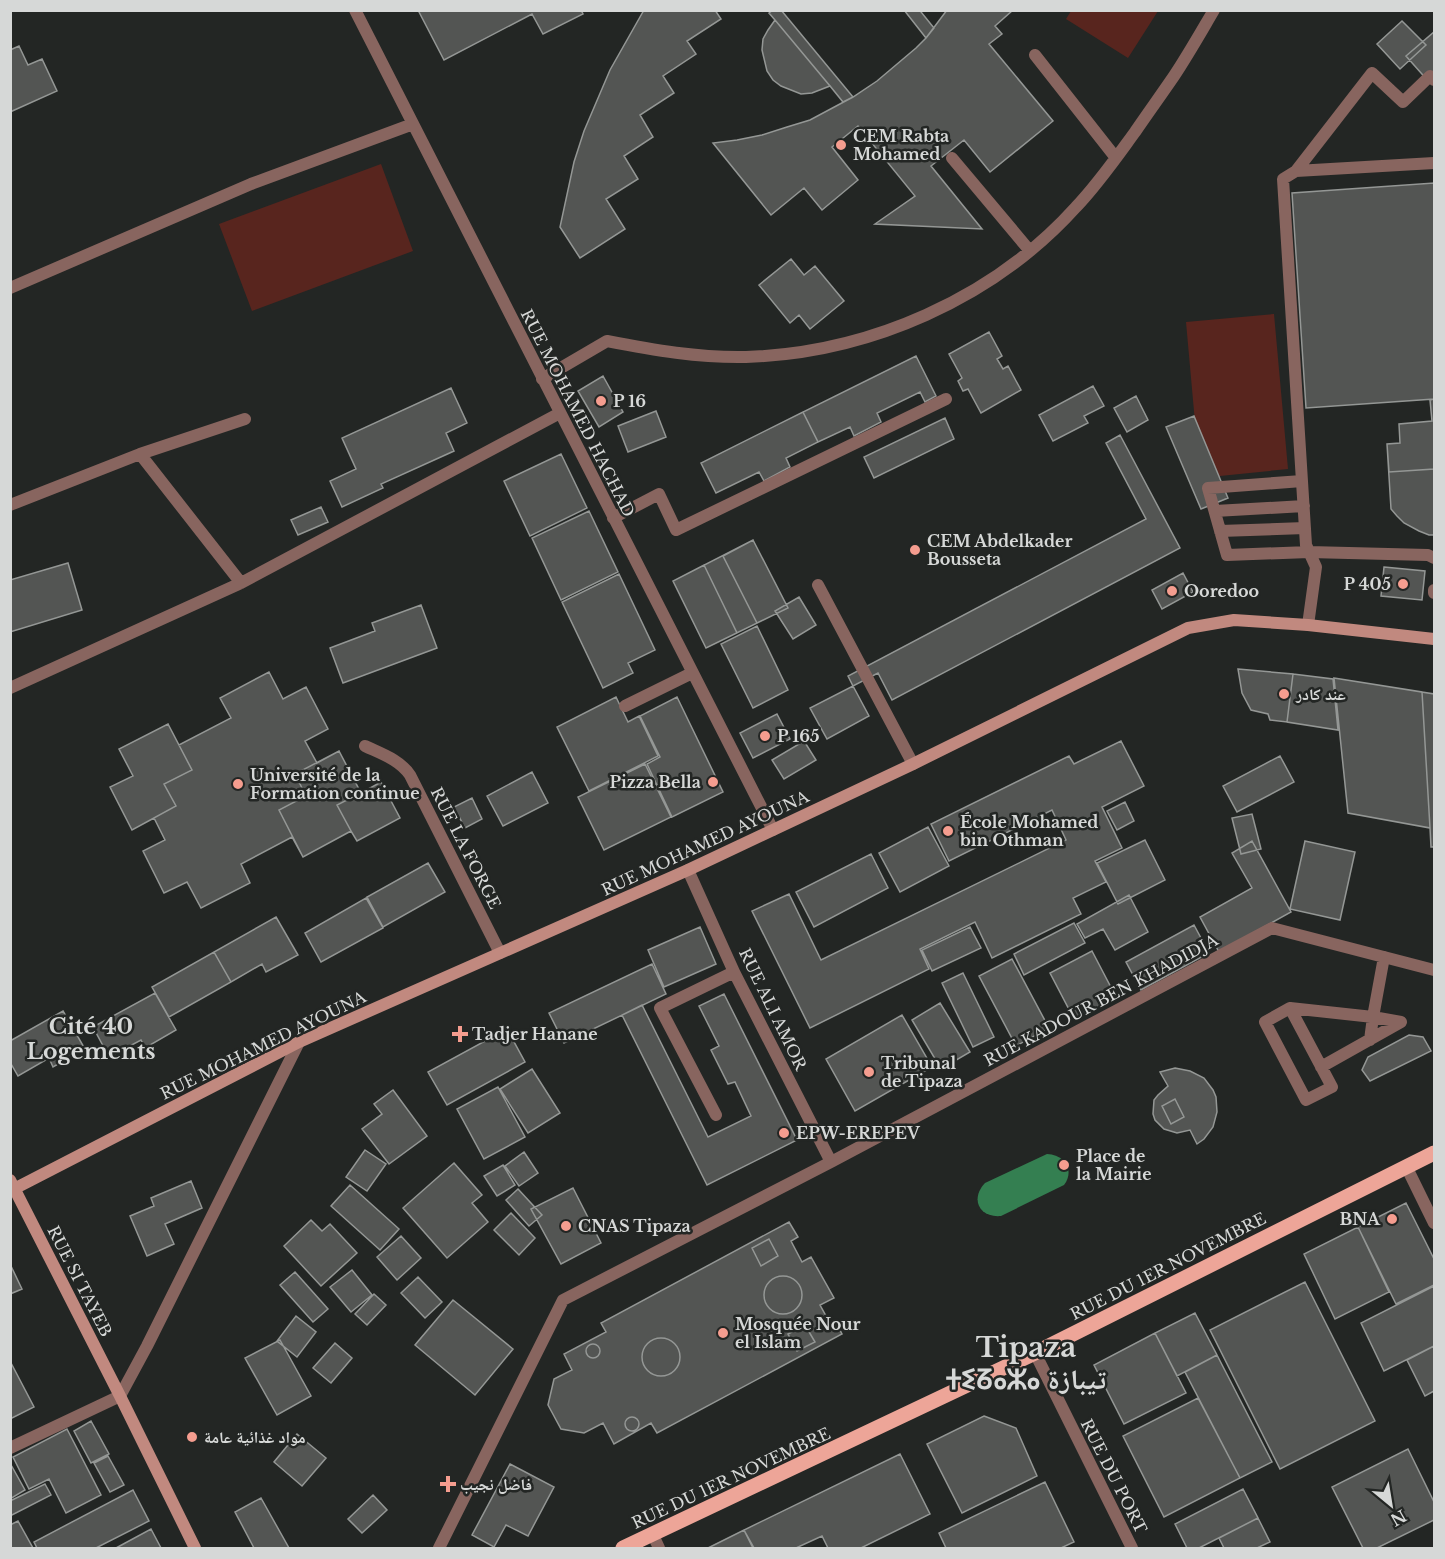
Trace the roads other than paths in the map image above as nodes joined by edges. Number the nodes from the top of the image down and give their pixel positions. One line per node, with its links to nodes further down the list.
1 (355, 10): 5 (street, RUE MOHAMED HACHAD)
2 (1214, 10): 7 (street)
3 (1035, 55): 7 (street)
4 (1434, 80): 9 (street)
5 (414, 123): 11 (street); 12 (street, RUE MOHAMED HACHAD)
6 (952, 158): 10 (street)
7 (1116, 158): 10 (street)
8 (1434, 163): 9 (street)
9 (1296, 171): 17 (street)
10 (1030, 251): 12 (street)
11 (10, 288)
12 (542, 379): 14 (street, RUE MOHAMED HACHAD)
13 (946, 399): 21 (street)
14 (560, 413): 21 (street, RUE MOHAMED HACHAD); 26 (street)
15 (245, 418): 16 (street)
16 (140, 454): 18 (street); 26 (street)
17 (1302, 481): 19 (street); 20 (street)
18 (10, 505)
19 (1304, 506): 20 (street); 22 (street)
20 (1215, 511): 23 (street)
21 (613, 518): 30 (street, RUE MOHAMED HACHAD)
22 (1305, 528): 23 (street); 24 (street)
23 (1220, 531): 24 (street)
24 (1310, 552): 25 (street); 28 (street)
25 (1434, 558)
26 (241, 583): 31 (street)
27 (818, 585): 34 (street)
28 (1308, 625): 29 (main road, RUE MOHAMED AYOUNA); 34 (main road, RUE MOHAMED AYOUNA)
29 (1434, 639)
30 (692, 673): 32 (street); 35 (street, RUE MOHAMED HACHAD)
31 (10, 688)
32 (626, 706)
33 (365, 746): 37 (street, RUE LA FORGE)
34 (913, 764): 35 (main road, RUE MOHAMED AYOUNA)
35 (773, 830): 36 (main road, RUE MOHAMED AYOUNA)
36 (688, 870): 37 (main road, RUE MOHAMED AYOUNA); 40 (street, RUE ALI AMOR)
37 (500, 953): 44 (main road, RUE MOHAMED AYOUNA)
38 (1384, 957): 39 (street, RUE KADOUR BEN KHADIDJA); 42 (street); 48 (street, RUE KADOUR BEN KHADIDJA)
39 (1434, 970)
40 (734, 972): 46 (street); 48 (street, RUE ALI AMOR)
41 (1290, 1008): 42 (street); 45 (street); 45 (street)
42 (1373, 1017): 43 (street); 43 (street)
43 (1370, 1040): 45 (street)
44 (299, 1042): 50 (main road, RUE MOHAMED AYOUNA); 53 (street)
45 (1322, 1067)
46 (716, 1115)
47 (1434, 1153): 49 (main road, RUE DU 1ER NOVEMBRE)
48 (831, 1162): 57 (street, RUE KADOUR BEN KHADIDJA)
49 (1406, 1166): 51 (street); 52 (main road, RUE DU 1ER NOVEMBRE)
50 (12, 1187): 53 (main road, RUE SI TAYEB)
51 (1434, 1223)
52 (1035, 1353): 55 (main road, RUE DU 1ER NOVEMBRE); 59 (street, RUE DU PORT)
53 (120, 1396): 54 (street); 56 (main road, RUE SI TAYEB)
54 (10, 1448)
55 (656, 1542): 58 (main road, RUE DU 1ER NOVEMBRE)
56 (195, 1548)
57 (439, 1548)
58 (623, 1548)
59 (1132, 1548)

